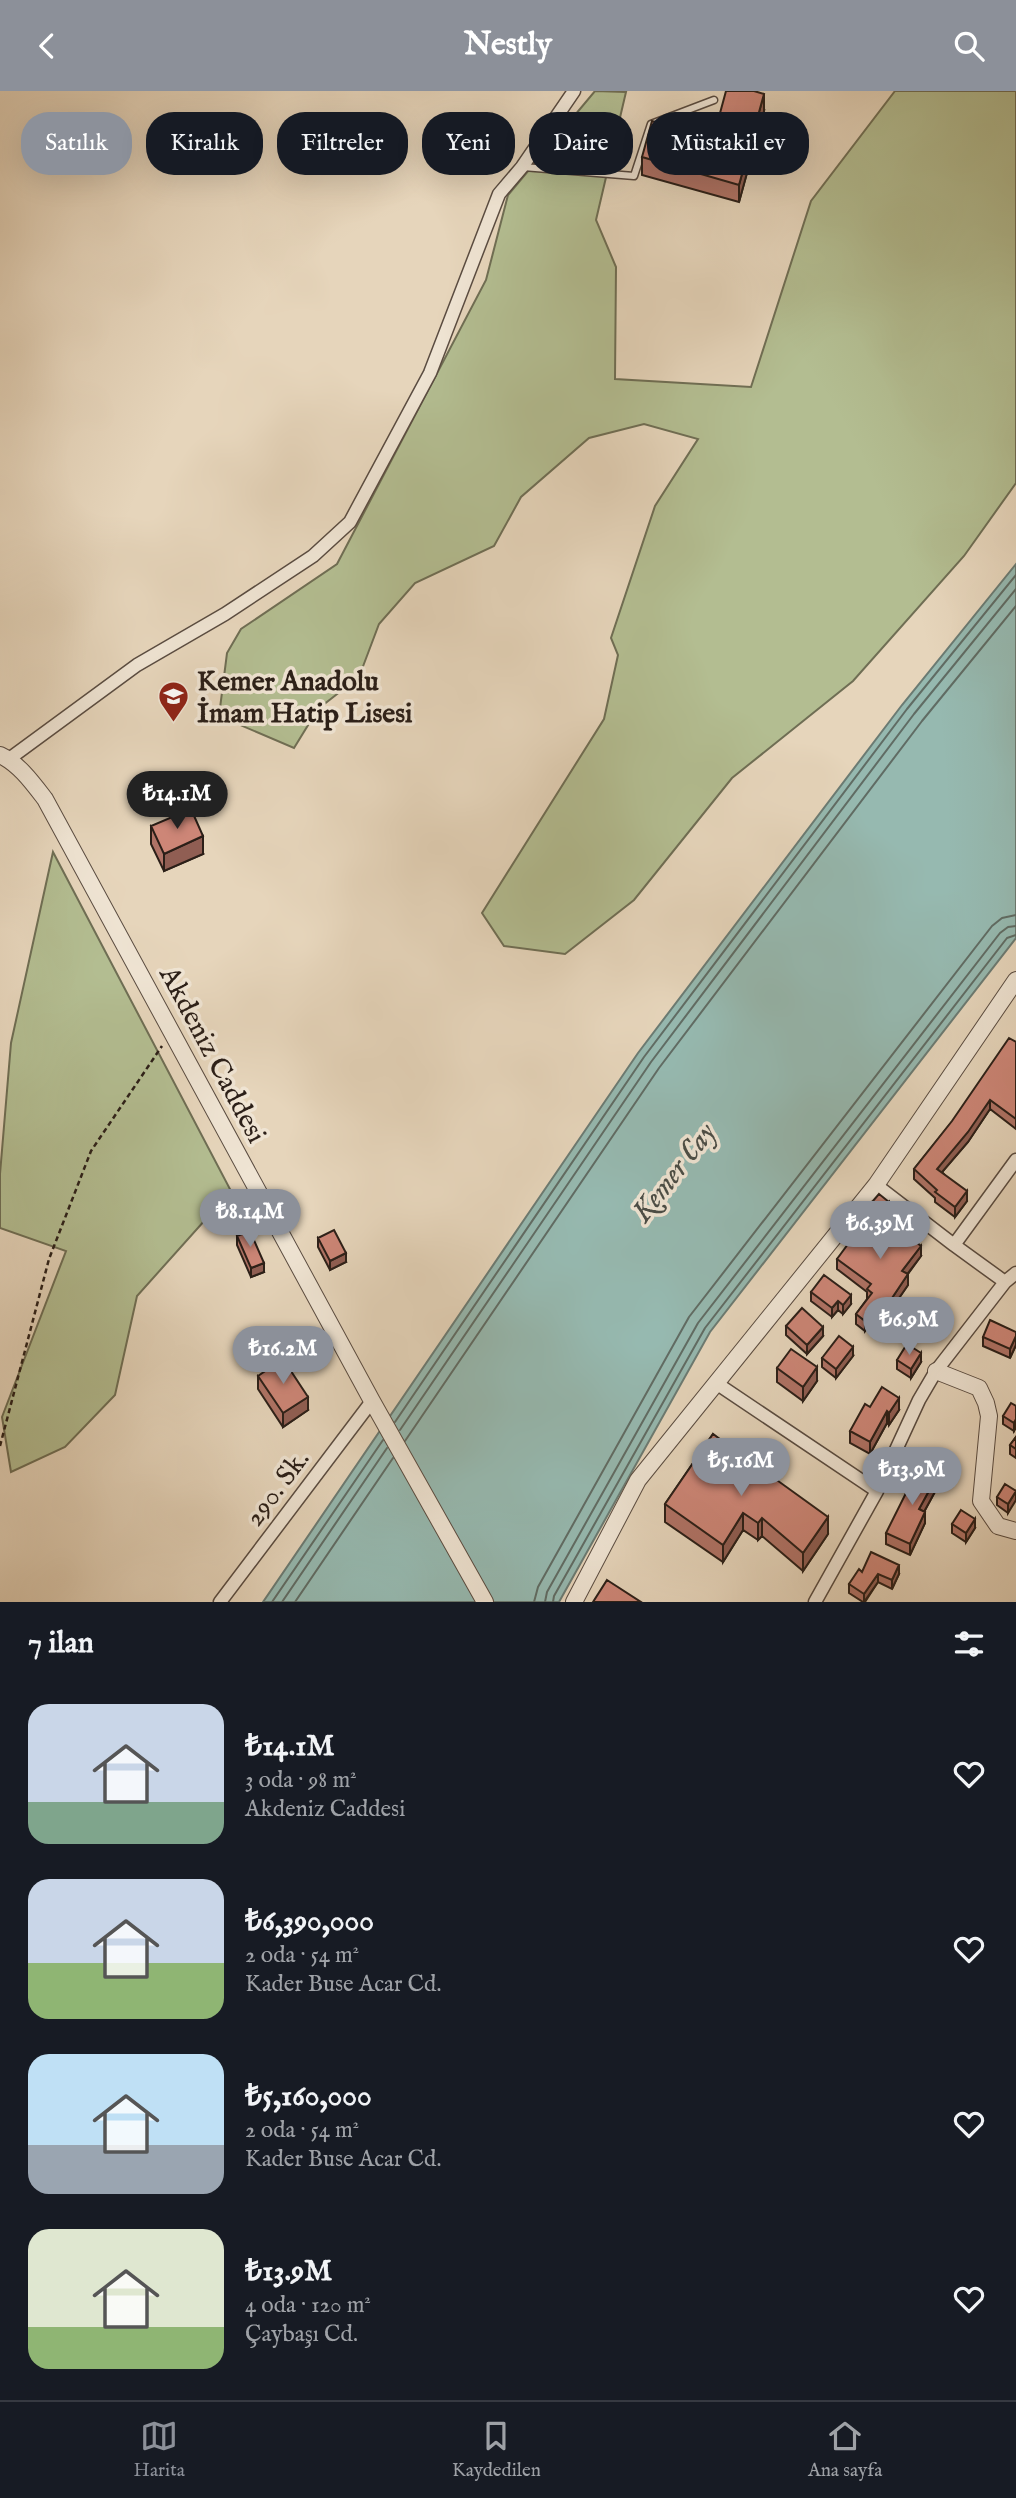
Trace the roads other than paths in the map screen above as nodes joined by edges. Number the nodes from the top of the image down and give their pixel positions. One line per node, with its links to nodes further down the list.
1 (574, 91): 3 (street)
2 (714, 100): 3 (lane)
3 (522, 167): 4 (street)
4 (5, 757): 13 (street, Akdeniz Caddesi)
5 (1016, 980): 7 (street)
6 (1016, 1160): 8 (street)
7 (876, 1185): 8 (street); 12 (street)
8 (954, 1245): 10 (street)
9 (1016, 1273): 10 (street)
10 (1005, 1282): 11 (street)
11 (936, 1371): 14 (street); 15 (street)
12 (716, 1384): 14 (street); 18 (street)
13 (372, 1401): 16 (street, 290. Sk.); 17 (street, Akdeniz Caddesi)
14 (877, 1491): 19 (street)
15 (1016, 1531)
16 (220, 1602)
17 (485, 1602)
18 (574, 1602)
19 (815, 1602)

